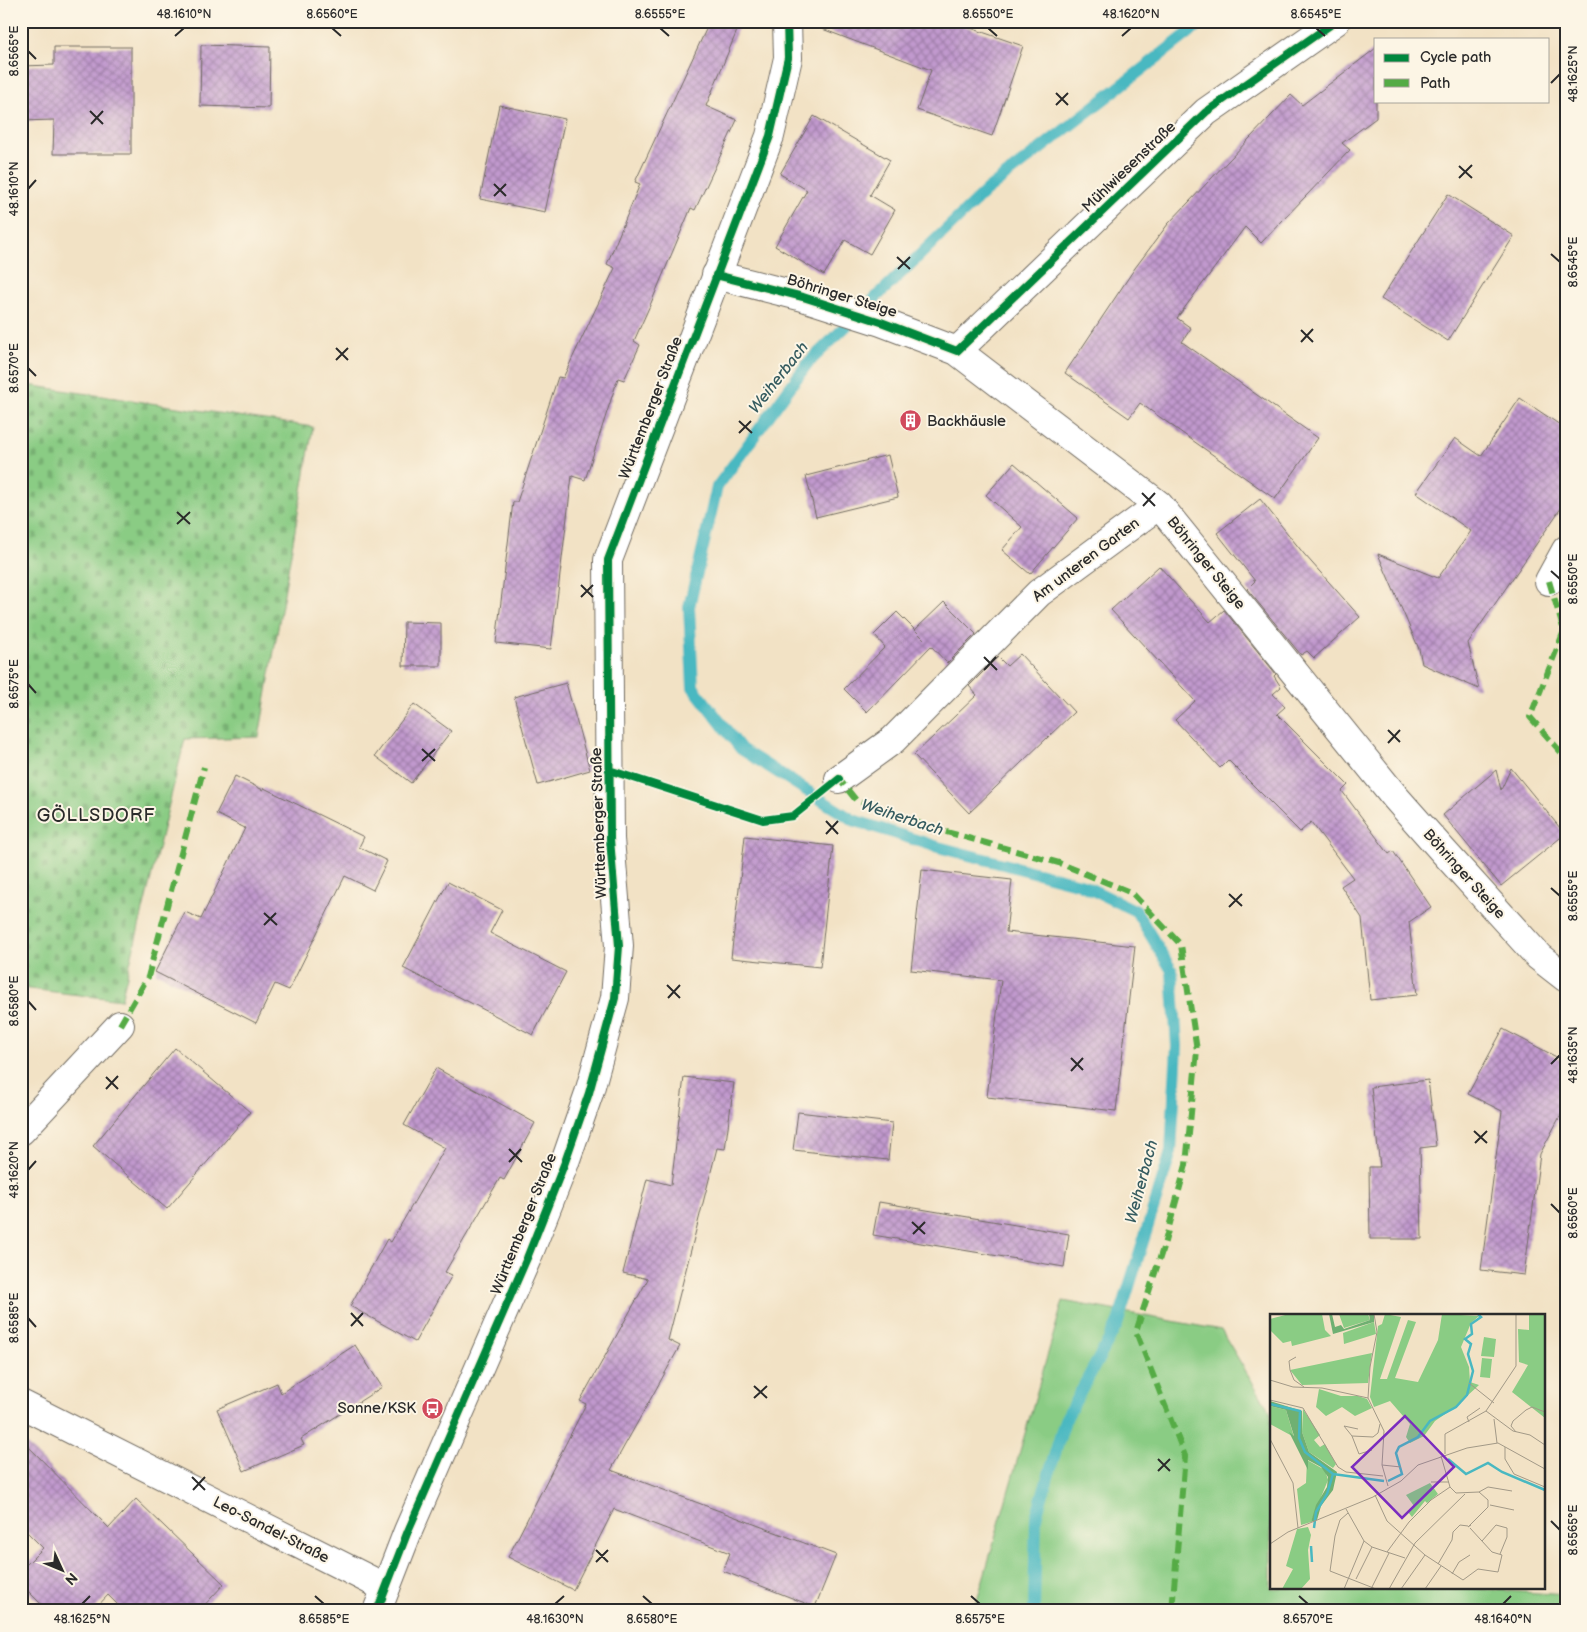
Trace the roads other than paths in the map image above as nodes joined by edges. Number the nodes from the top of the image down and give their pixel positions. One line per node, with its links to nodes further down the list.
1 (787, 21): 3 (street, Württemberger Straße)
2 (1336, 21): 4 (street, Mühlwiesenstraße)
3 (716, 275): 4 (street, Böhringer Steige); 13 (street, Württemberger Straße)
4 (956, 351): 5 (street, Böhringer Steige)
5 (1159, 505): 8 (street, Am unteren Garten); 9 (street, Böhringer Steige)
6 (1566, 550): 7 (street)
7 (1549, 581)
8 (839, 779)
9 (1566, 978)
10 (120, 1024): 11 (street)
11 (21, 1131)
12 (21, 1404): 13 (street, Leo-Sandel-Straße)
13 (382, 1599)

